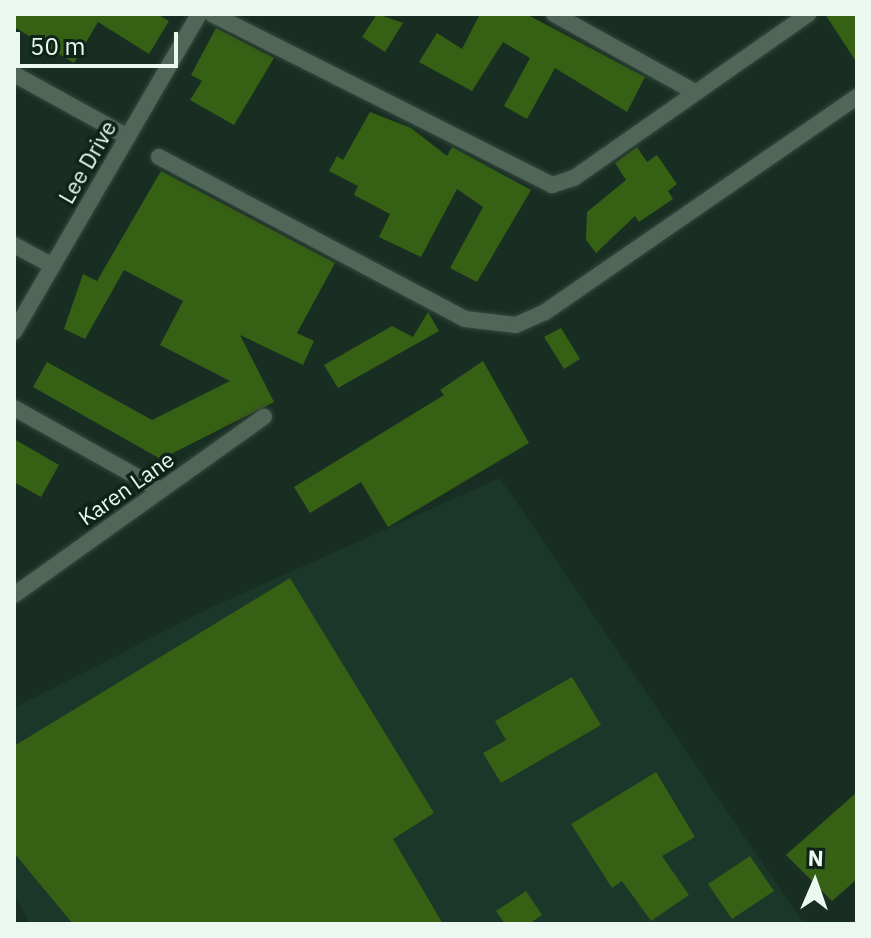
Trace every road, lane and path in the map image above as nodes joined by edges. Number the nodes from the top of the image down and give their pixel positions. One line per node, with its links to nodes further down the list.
1 (199, 14): 8 (street, Lee Drive)
2 (212, 14): 6 (street)
3 (554, 14): 6 (street)
4 (808, 14): 6 (street)
5 (14, 74): 8 (street)
6 (695, 92)
7 (857, 97): 9 (street)
8 (128, 137): 11 (street, Lee Drive)
9 (159, 157)
10 (14, 245): 11 (street)
11 (53, 266): 12 (street, Lee Drive)
12 (14, 332)
13 (14, 408): 15 (street)
14 (264, 417): 15 (street, Karen Lane)
15 (161, 490): 16 (street, Karen Lane)
16 (14, 595)

